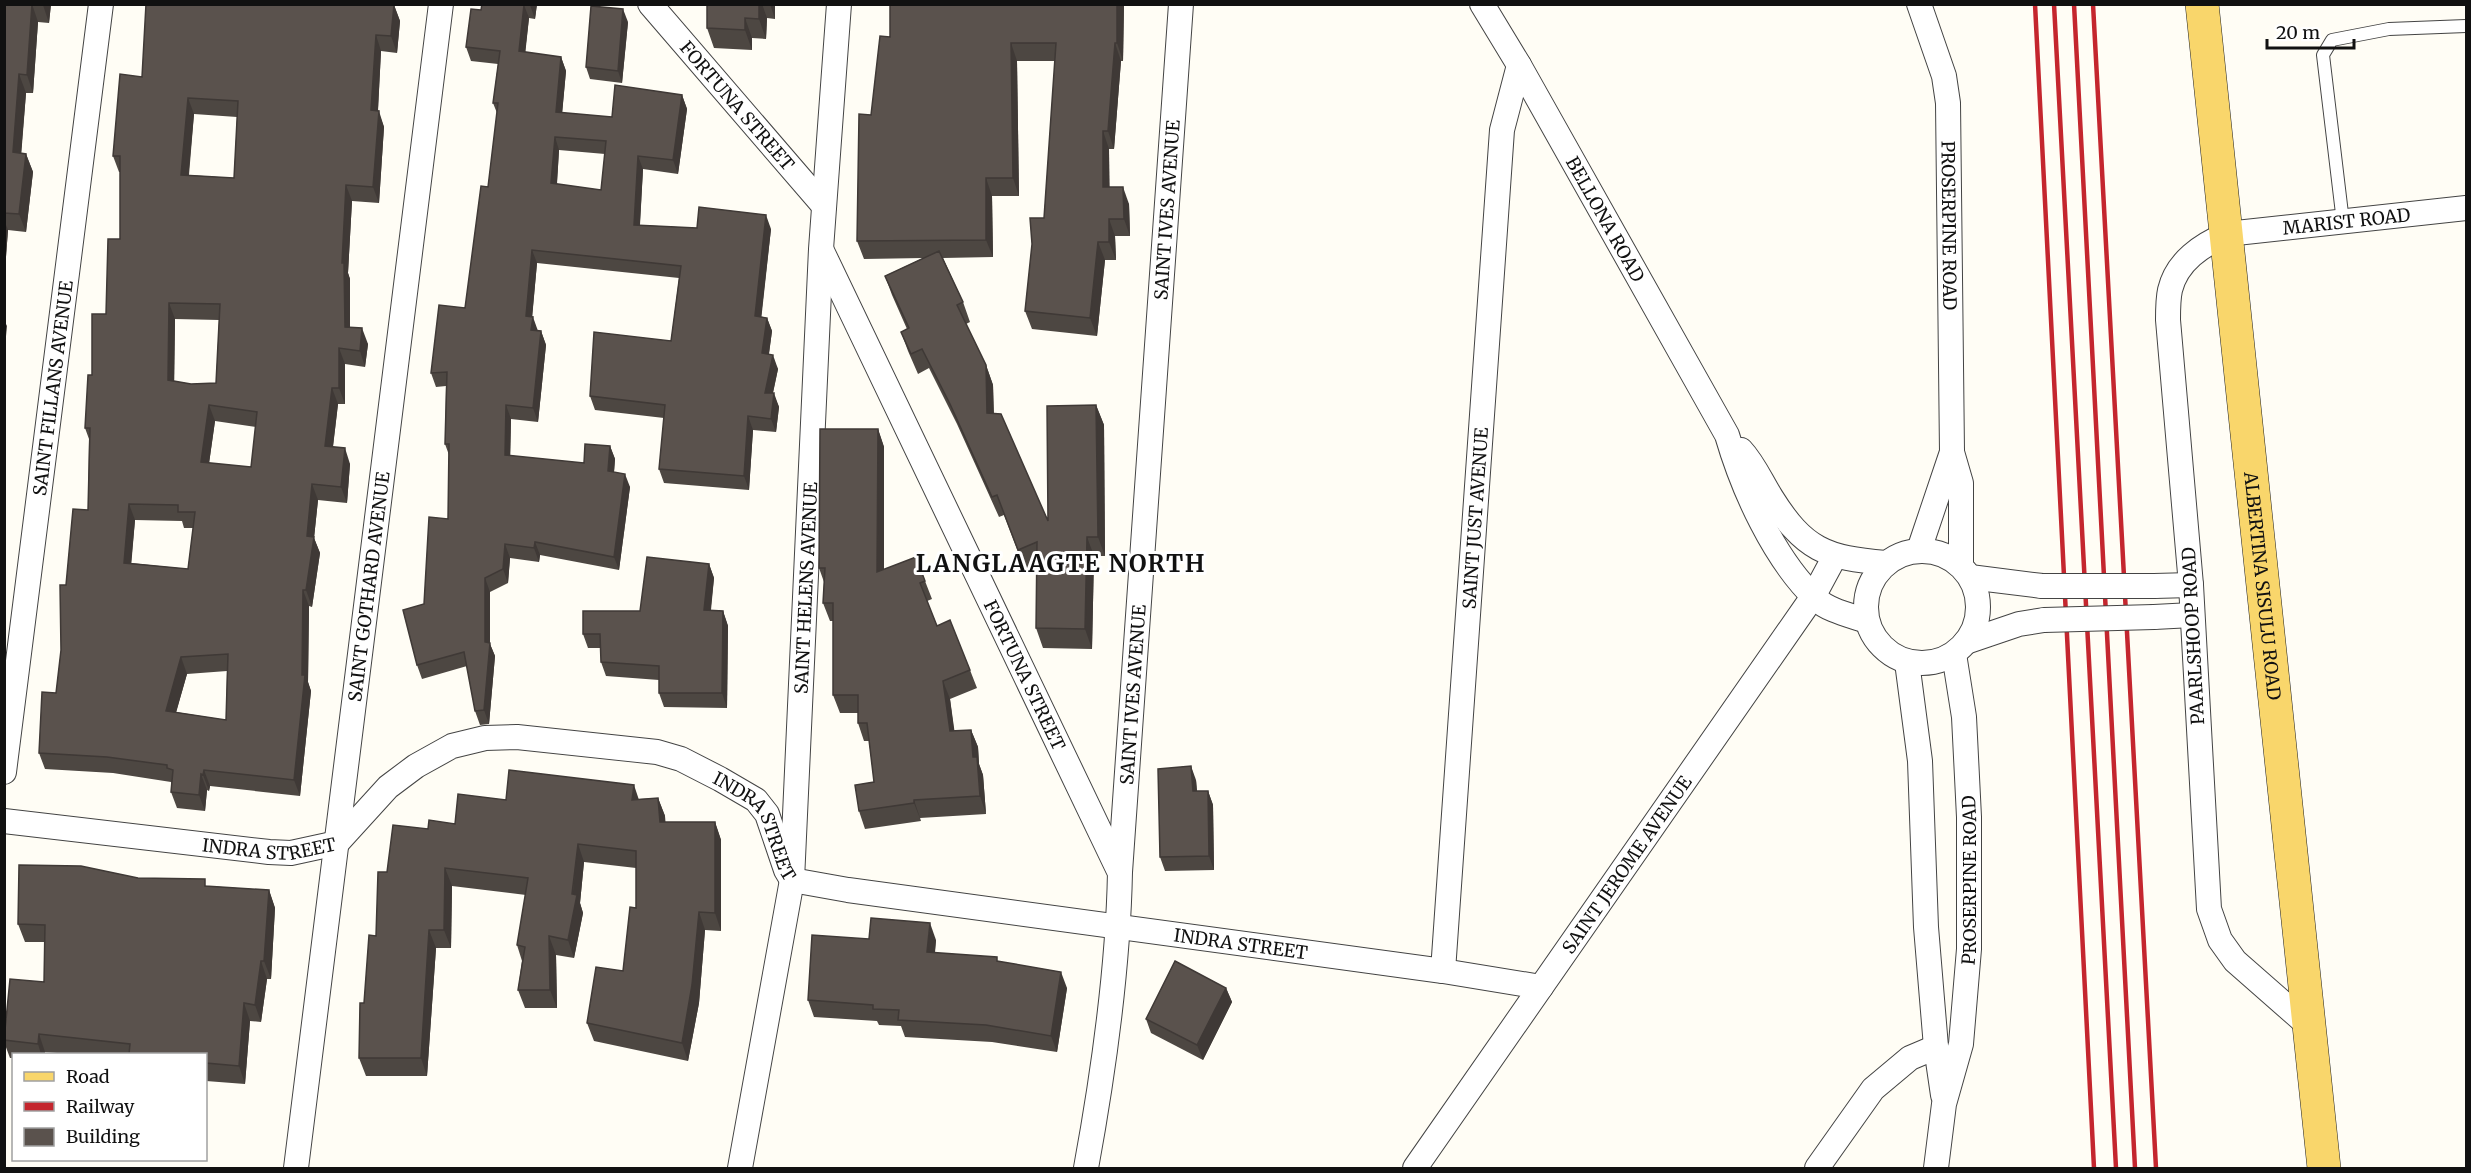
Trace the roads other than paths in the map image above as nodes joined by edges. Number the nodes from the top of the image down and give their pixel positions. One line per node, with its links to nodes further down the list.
1 (101, 4): 28 (street, SAINT FILLANS AVENUE)
2 (441, 4): 30 (street, SAINT GOTHARD AVENUE)
3 (650, 4): 11 (street, FORTUNA STREET)
4 (839, 4): 11 (street, SAINT HELENS AVENUE)
5 (1181, 4): 31 (street, SAINT IVES AVENUE)
6 (1482, 4): 10 (street, BELLONA ROAD)
7 (1919, 4): 17 (street, PROSERPINE ROAD)
8 (2202, 4): 14 (main road, ALBERTINA SISULU ROAD)
9 (2466, 26): 13 (lane)
10 (1519, 65): 16 (street, BELLONA ROAD); 34 (street, SAINT JUST AVENUE)
11 (824, 206): 15 (street, SAINT HELENS AVENUE)
12 (2466, 208): 13 (street, MARIST ROAD)
13 (2343, 222): 14 (street, MARIST ROAD)
14 (2227, 234): 22 (street, PAARLSHOOP ROAD); 36 (main road, ALBERTINA SISULU ROAD)
15 (821, 249): 31 (street, FORTUNA STREET); 32 (street, SAINT HELENS AVENUE)
16 (1727, 435): 19 (street, BELLONA ROAD); 23 (street, BELLONA ROAD)
17 (1952, 452): 18 (street, PROSERPINE ROAD); 21 (street, PROSERPINE ROAD)
18 (1919, 550): 20 (street); 21 (street)
19 (1835, 556): 20 (street); 23 (street, SAINT JEROME AVENUE)
20 (1886, 563): 25 (street)
21 (1966, 572): 22 (street, bridge); 26 (street, PROSERPINE ROAD)
22 (2191, 585): 24 (street, PAARLSHOOP ROAD)
23 (1814, 595): 25 (street, BELLONA ROAD); 35 (street, SAINT JEROME AVENUE)
24 (2192, 615): 26 (street, bridge); 36 (street, PAARLSHOOP ROAD)
25 (1867, 621): 27 (street)
26 (1960, 648): 27 (street); 38 (street, PROSERPINE ROAD)
27 (1907, 662): 37 (street, PROSERPINE ROAD)
28 (4, 772)
29 (4, 820): 30 (street, INDRA STREET)
30 (337, 843): 32 (street, INDRA STREET); 39 (street, SAINT GOTHARD AVENUE)
31 (1120, 872): 33 (street, SAINT IVES AVENUE)
32 (792, 880): 33 (street, INDRA STREET); 40 (street, SAINT HELENS AVENUE)
33 (1119, 928): 34 (street, INDRA STREET); 41 (street, SAINT IVES AVENUE)
34 (1443, 971): 35 (street, INDRA STREET)
35 (1541, 987): 42 (street, SAINT JEROME AVENUE)
36 (2309, 1026): 45 (main road, ALBERTINA SISULU ROAD)
37 (1936, 1047): 38 (street, PROSERPINE ROAD); 43 (street)
38 (1944, 1104): 44 (street, PROSERPINE ROAD)
39 (296, 1168)
40 (740, 1168)
41 (1086, 1168)
42 (1414, 1168)
43 (1817, 1168)
44 (1936, 1168)
45 (2325, 1168)

